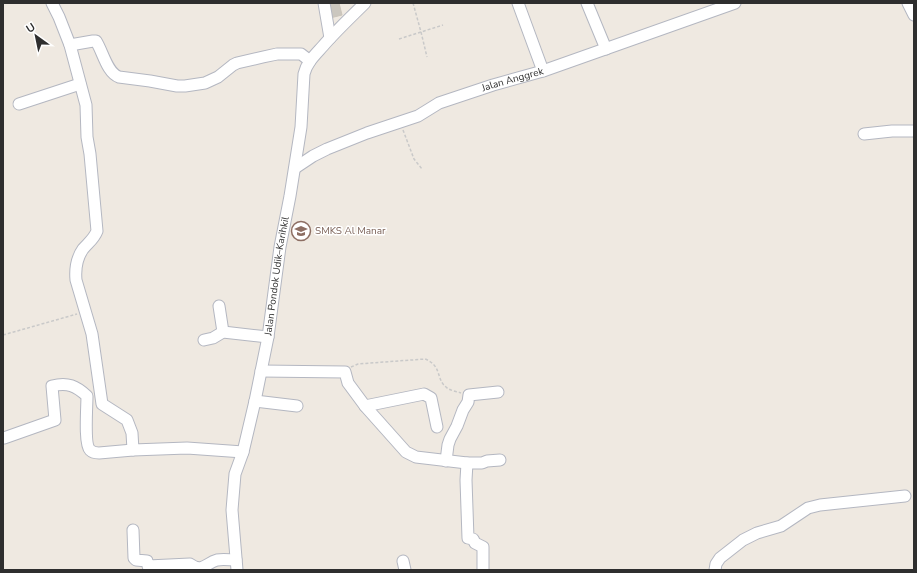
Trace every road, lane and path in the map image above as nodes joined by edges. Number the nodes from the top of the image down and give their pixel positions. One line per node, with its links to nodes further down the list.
1 (52, 3): 14 (street)
2 (324, 3): 12 (street)
3 (365, 3): 12 (street, Jalan Pondok Udik–Karihkil)
4 (413, 3): 11 (path)
5 (518, 3): 18 (street)
6 (587, 3): 15 (street)
7 (736, 3): 15 (street, Jalan Anggrek)
8 (908, 3): 9 (street)
9 (914, 15)
10 (443, 25): 11 (path)
11 (421, 32): 13 (path); 16 (path)
12 (330, 38): 17 (street, Jalan Pondok Udik–Karihkil)
13 (399, 39)
14 (70, 45): 17 (street); 19 (street)
15 (606, 49): 18 (street, Jalan Anggrek)
16 (426, 57)
17 (310, 61): 24 (street, Jalan Pondok Udik–Karihkil)
18 (543, 71): 21 (street, Jalan Anggrek)
19 (80, 84): 20 (street); 27 (street)
20 (19, 104)
21 (400, 122): 24 (street, Jalan Anggrek); 25 (path)
22 (914, 131): 23 (street)
23 (864, 134)
24 (295, 168): 30 (street, Jalan Pondok Udik–Karihkil)
25 (422, 169)
26 (219, 306): 28 (street)
27 (85, 312): 29 (path); 41 (street)
28 (223, 332): 30 (street); 31 (street)
29 (3, 335)
30 (268, 337): 32 (street, Jalan Pondok Udik–Karihkil)
31 (204, 340)
32 (261, 371): 33 (street); 36 (street, Jalan Pondok Udik–Karihkil)
33 (345, 372): 35 (path); 38 (street)
34 (498, 392): 35 (street)
35 (469, 395): 44 (street)
36 (256, 401): 37 (street); 42 (street, Jalan Pondok Udik–Karihkil)
37 (297, 406)
38 (365, 406): 39 (street); 44 (street)
39 (437, 427)
40 (4, 438): 41 (street)
41 (133, 450): 42 (street)
42 (243, 452): 48 (street, Jalan Pondok Udik–Karihkil)
43 (500, 460): 45 (street)
44 (446, 461): 45 (street)
45 (467, 463): 49 (street)
46 (905, 496): 50 (street)
47 (133, 530): 48 (street)
48 (236, 565)
49 (483, 570)
50 (714, 570)

